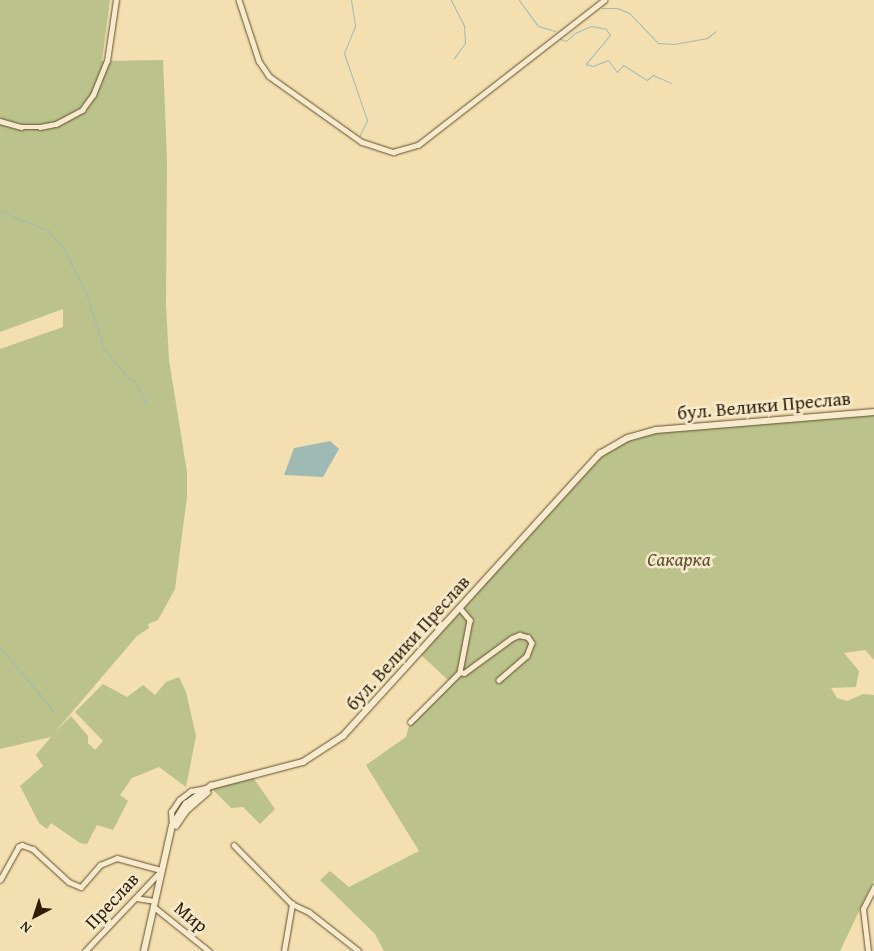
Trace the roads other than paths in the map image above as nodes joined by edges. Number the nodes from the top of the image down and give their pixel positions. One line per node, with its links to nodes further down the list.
1 (116, 0): 4 (street)
2 (239, 0): 3 (street)
3 (604, 0)
4 (0, 121)
5 (874, 412): 6 (main road, бул. Велики Преслав)
6 (460, 608): 7 (street); 10 (main road, бул. Велики Преслав)
7 (460, 672): 8 (street); 9 (street)
8 (499, 680)
9 (410, 722)
10 (224, 784): 11 (main road, бул. Велики Преслав); 11 (main road, бул. Велики Преслав)
11 (168, 838): 13 (main road, бул. Велики Преслав)
12 (234, 845): 18 (street)
13 (161, 871): 14 (street); 16 (street, Преслав); 17 (main road, бул. Велики Преслав)
14 (0, 880)
15 (874, 887): 24 (street)
16 (136, 898): 17 (street); 19 (street, Преслав)
17 (154, 903): 20 (main road, бул. Велики Преслав); 21 (street, Мир)
18 (292, 904): 22 (street); 23 (street)
19 (85, 951)
20 (144, 951)
21 (209, 951)
22 (284, 951)
23 (359, 951)
24 (868, 951)

